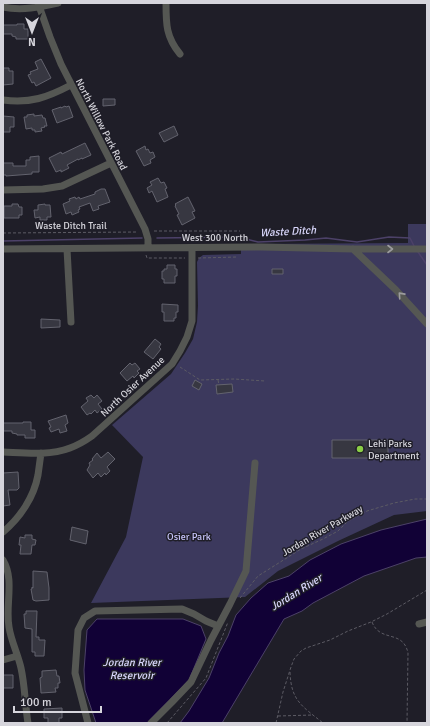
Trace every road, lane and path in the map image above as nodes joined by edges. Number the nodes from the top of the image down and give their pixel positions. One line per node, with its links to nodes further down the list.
1 (58, 3): 3 (street)
2 (166, 3): 5 (street)
3 (38, 5): 4 (street); 6 (street, North Willow Park Road)
4 (3, 7)
5 (180, 54)
6 (71, 85): 7 (street); 8 (street, North Willow Park Road)
7 (3, 100)
8 (111, 162): 9 (street); 14 (street, North Willow Park Road)
9 (3, 190)
10 (240, 231): 13 (path)
11 (3, 232): 12 (path, Waste Ditch Trail)
12 (140, 232)
13 (152, 232)
14 (148, 248): 15 (street, West 300 North); 17 (street, West 300 North)
15 (192, 248): 18 (street, West 300 North); 31 (street, North Osier Avenue)
16 (3, 249): 17 (street, West 300 North)
17 (68, 249): 24 (street)
18 (353, 249): 19 (street, West 300 North, one-way to 19); 25 (street, one-way to 18)
19 (427, 249)
20 (238, 257): 23 (path)
21 (147, 258): 22 (path)
22 (185, 258)
23 (199, 258)
24 (70, 322)
25 (427, 324)
26 (180, 367): 27 (path)
27 (218, 380): 28 (path); 29 (path)
28 (265, 381)
29 (219, 385)
30 (3, 452): 31 (street, North Osier Avenue)
31 (41, 453): 34 (street)
32 (256, 464): 42 (street)
33 (427, 499): 37 (path, Jordan River Parkway)
34 (3, 532)
35 (3, 560): 43 (street)
36 (427, 590): 39 (path)
37 (239, 600)
38 (228, 622): 51 (path)
39 (371, 622): 45 (path); 54 (path)
40 (427, 622): 41 (street)
41 (419, 624)
42 (218, 626): 49 (street); 50 (street)
43 (17, 656): 44 (street); 48 (street)
44 (3, 660)
45 (290, 672): 46 (path); 47 (path)
46 (313, 715): 47 (path); 53 (path)
47 (277, 716): 52 (path)
48 (28, 723)
49 (88, 723)
50 (150, 723)
51 (167, 723)
52 (276, 723)
53 (322, 723)
54 (407, 723)

